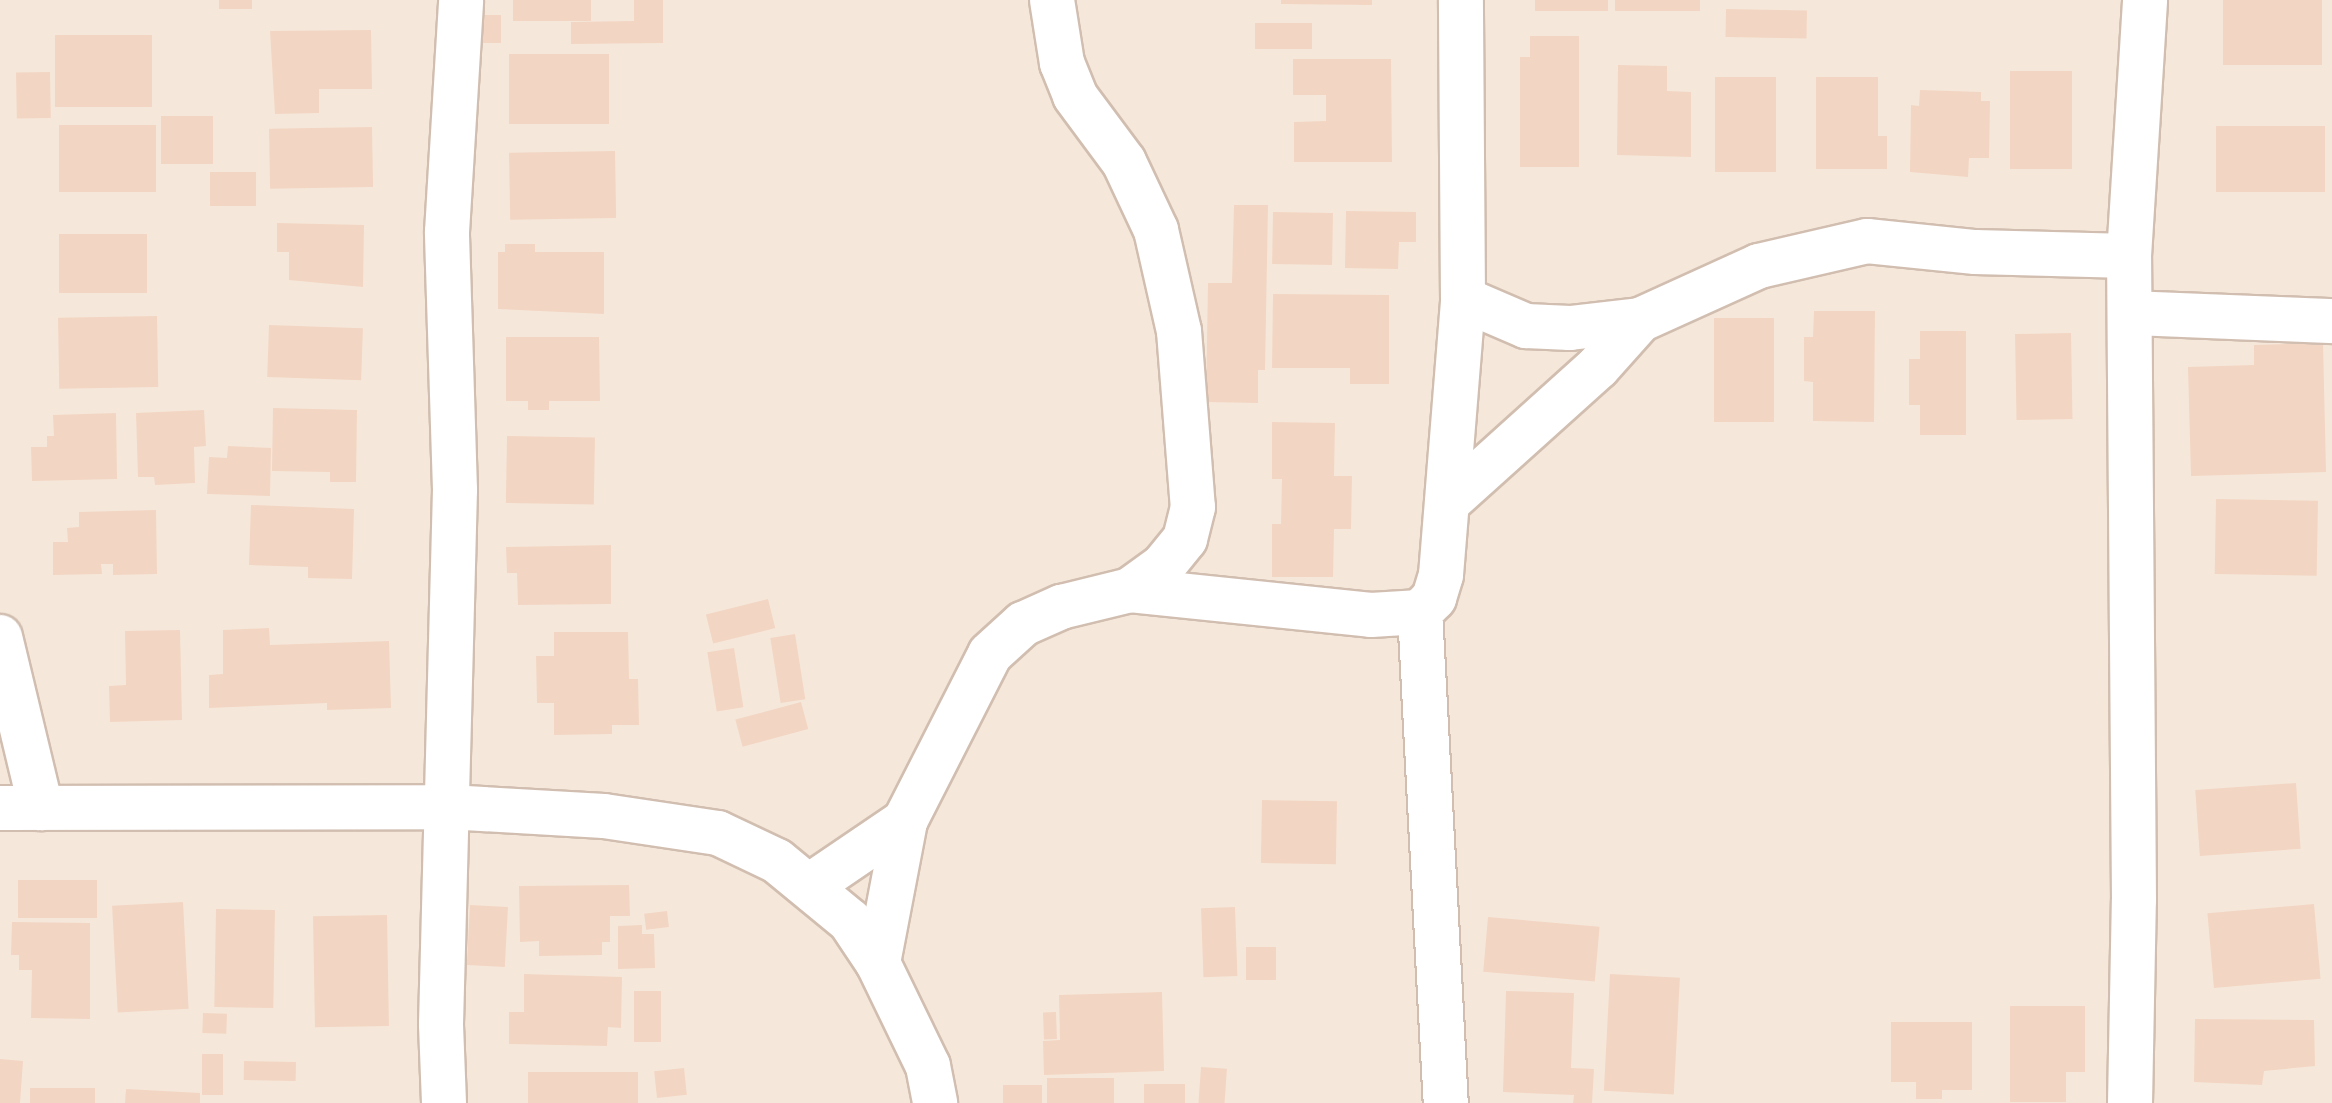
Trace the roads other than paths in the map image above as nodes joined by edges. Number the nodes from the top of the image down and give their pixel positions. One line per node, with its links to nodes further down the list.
1 (461, 0): 14 (street)
2 (1461, 0): 6 (street)
3 (2145, 0): 5 (street)
4 (1050, 4): 11 (street)
5 (2129, 256): 7 (street); 8 (street)
6 (1463, 299): 8 (street); 10 (street)
7 (2132, 313): 9 (street); 22 (street)
8 (1640, 320): 10 (street)
9 (2332, 321)
10 (1447, 503): 12 (street)
11 (1130, 590): 12 (street); 16 (street)
12 (1420, 612): 21 (street)
13 (0, 637): 15 (street)
14 (448, 807): 15 (street); 17 (street); 19 (street)
15 (21, 808)
16 (905, 821): 17 (street); 18 (street)
17 (811, 885): 18 (street)
18 (878, 963): 20 (street)
19 (444, 1103)
20 (935, 1103)
21 (1446, 1103)
22 (2130, 1103)

